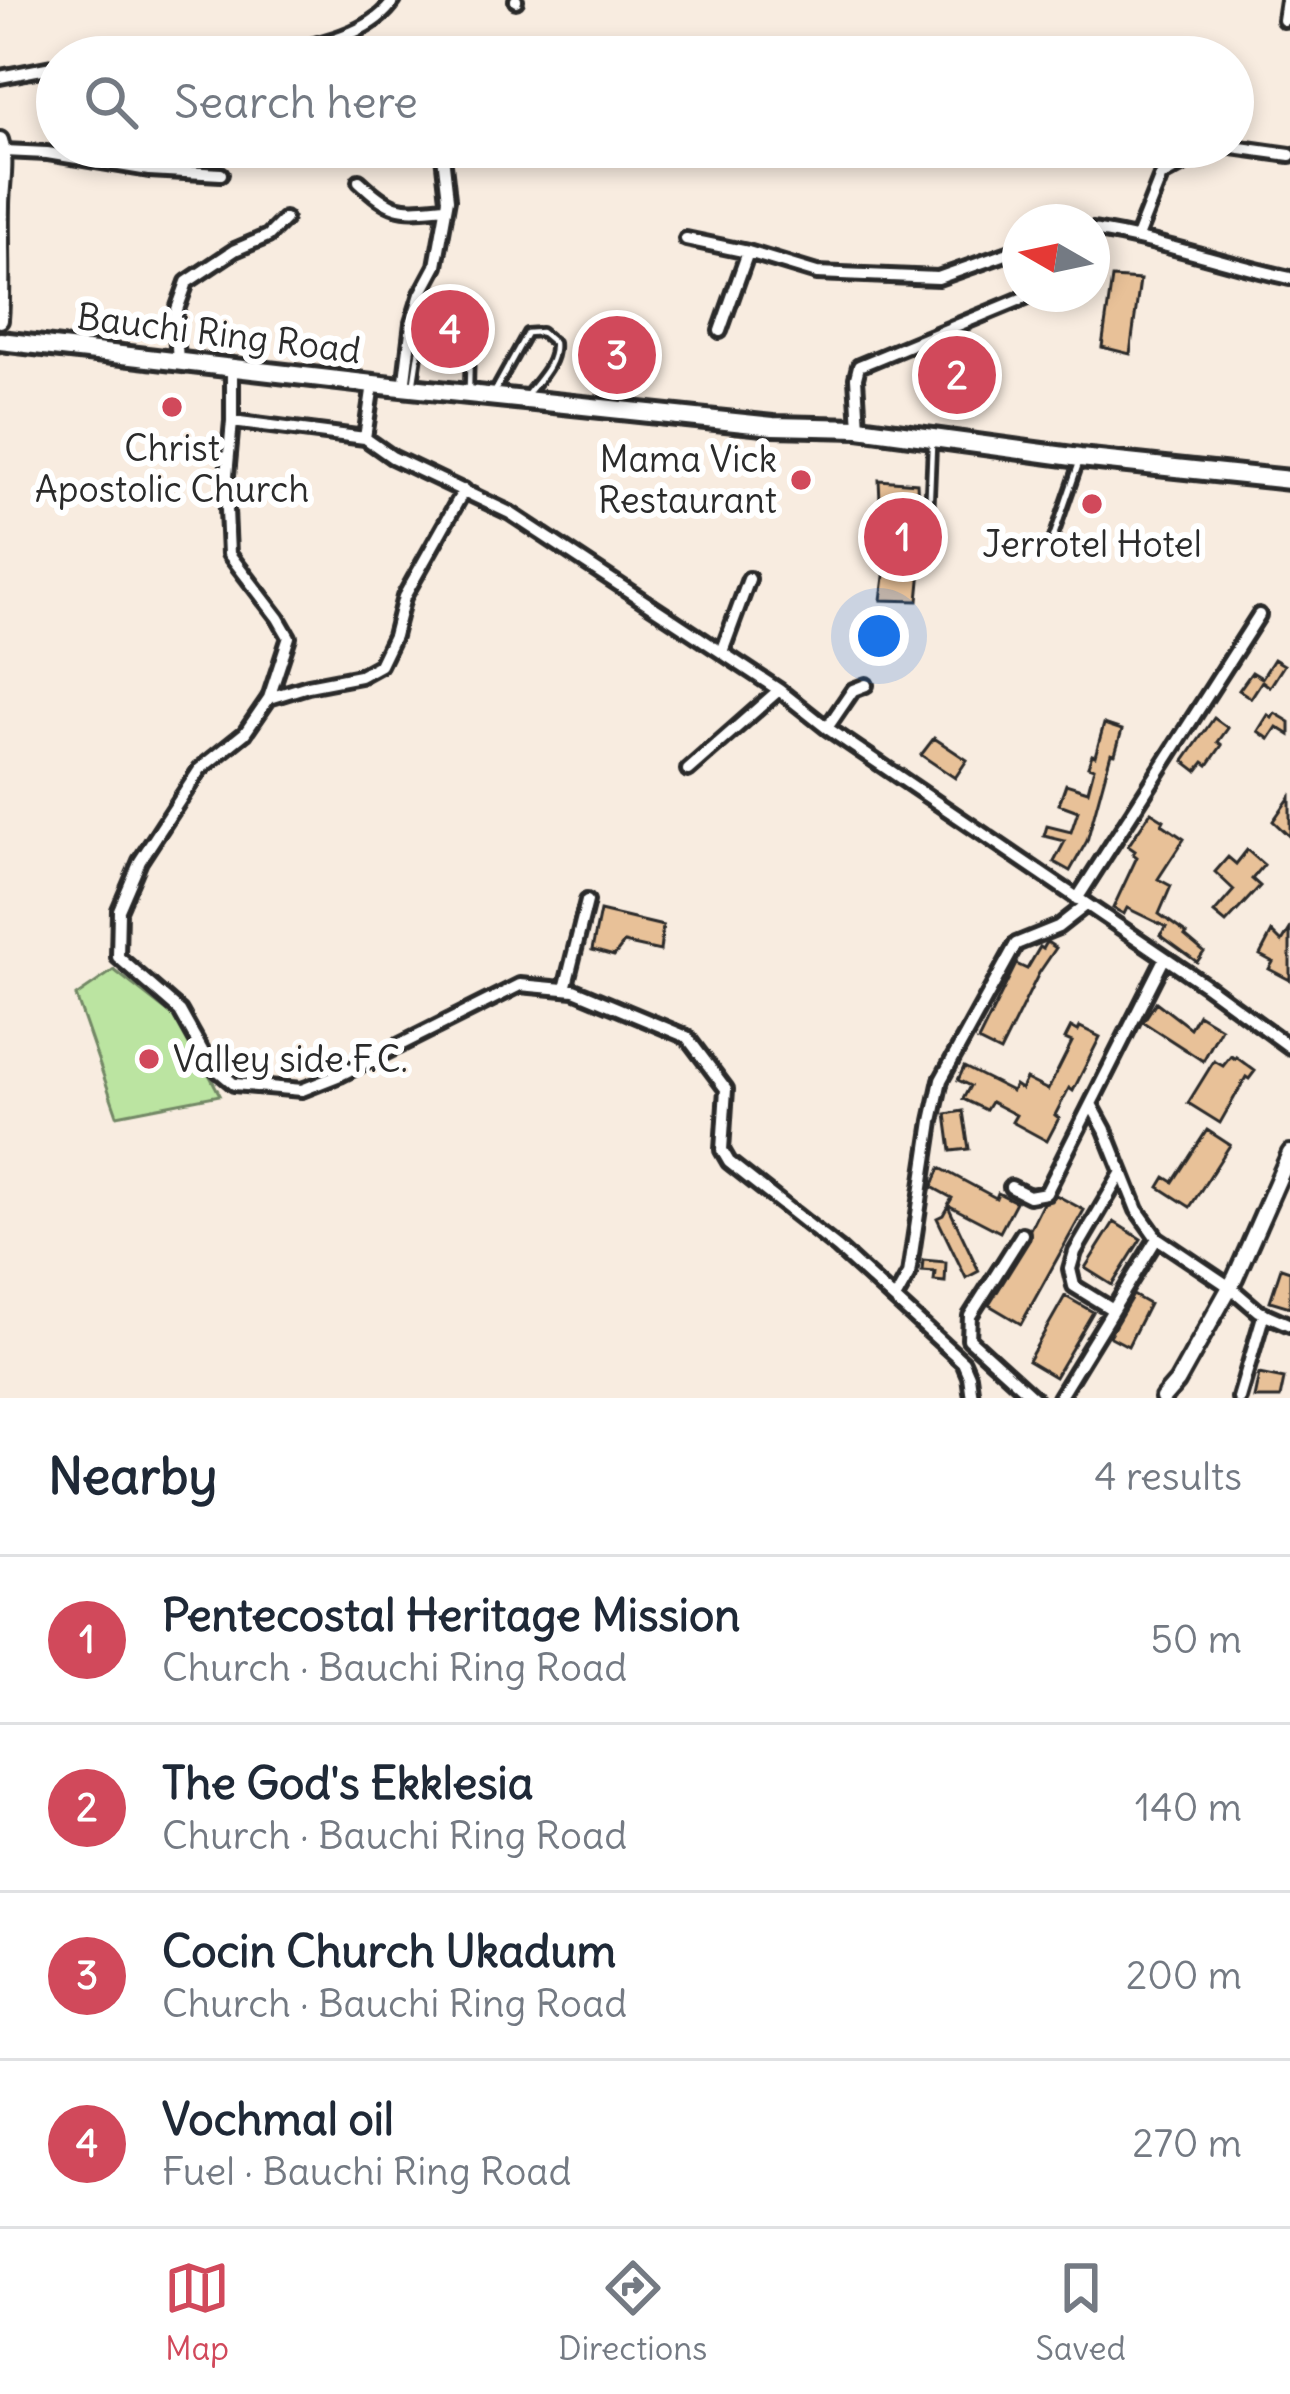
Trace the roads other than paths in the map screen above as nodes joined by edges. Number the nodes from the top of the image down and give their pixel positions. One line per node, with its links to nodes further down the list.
1 (394, 0): 4 (street)
2 (1287, 0): 3 (street)
3 (1284, 20)
4 (341, 36)
5 (36, 70): 6 (street)
6 (0, 77)
7 (1254, 150): 9 (street)
8 (36, 154): 10 (street)
9 (1290, 154)
10 (2, 156): 25 (street)
11 (137, 168): 14 (street)
12 (444, 168): 16 (street)
13 (1175, 168): 19 (street)
14 (221, 174)
15 (359, 181): 16 (street)
16 (446, 207): 33 (street)
17 (285, 218): 30 (street)
18 (1110, 233): 19 (street)
19 (1137, 237): 23 (street)
20 (686, 239): 21 (street)
21 (748, 252): 22 (street); 26 (street)
22 (1002, 255)
23 (1290, 278)
24 (1002, 307): 38 (street)
25 (0, 320)
26 (720, 331)
27 (0, 341): 30 (main road, Bauchi Ring Road)
28 (419, 348): 29 (lane); 29 (lane); 33 (lane)
29 (470, 351): 34 (lane)
30 (178, 362): 31 (main road, Bauchi Ring Road)
31 (232, 367): 32 (main road, Bauchi Ring Road); 37 (street)
32 (373, 385): 33 (main road, Bauchi Ring Road); 39 (street)
33 (408, 388): 34 (main road, Bauchi Ring Road)
34 (468, 394): 35 (main road, Bauchi Ring Road)
35 (492, 396): 36 (main road, Bauchi Ring Road); 36 (lane)
36 (523, 400): 38 (main road, Bauchi Ring Road)
37 (232, 422): 39 (street); 51 (street)
38 (860, 428): 40 (main road, Bauchi Ring Road)
39 (364, 438): 43 (street)
40 (932, 438): 41 (main road, Bauchi Ring Road); 44 (lane)
41 (1081, 458): 42 (main road, Bauchi Ring Road); 45 (lane)
42 (1290, 480)
43 (464, 490): 48 (street); 51 (street)
44 (928, 542)
45 (1052, 542)
46 (749, 579): 48 (street)
47 (1259, 615): 55 (street)
48 (722, 652): 50 (street)
49 (866, 685): 52 (street)
50 (779, 690): 52 (street); 53 (street)
51 (269, 698): 57 (street)
52 (827, 728): 55 (street)
53 (688, 770)
54 (587, 901): 57 (street)
55 (1081, 902): 56 (street); 67 (street)
56 (1164, 958): 58 (street); 59 (street)
57 (565, 989): 67 (street)
58 (1290, 1047)
59 (1092, 1106): 61 (street); 63 (street)
60 (1290, 1153): 62 (street)
61 (1122, 1172): 65 (street); 68 (street)
62 (1284, 1182): 66 (street)
63 (1011, 1187)
64 (1022, 1234): 72 (street)
65 (1156, 1238): 66 (street); 68 (street)
66 (1230, 1287): 69 (street); 74 (street)
67 (896, 1299): 71 (street)
68 (1113, 1310): 73 (street)
69 (1264, 1313): 70 (street); 75 (street)
70 (1290, 1325)
71 (972, 1398)
72 (1034, 1398)
73 (1059, 1398)
74 (1162, 1398)
75 (1239, 1398)

